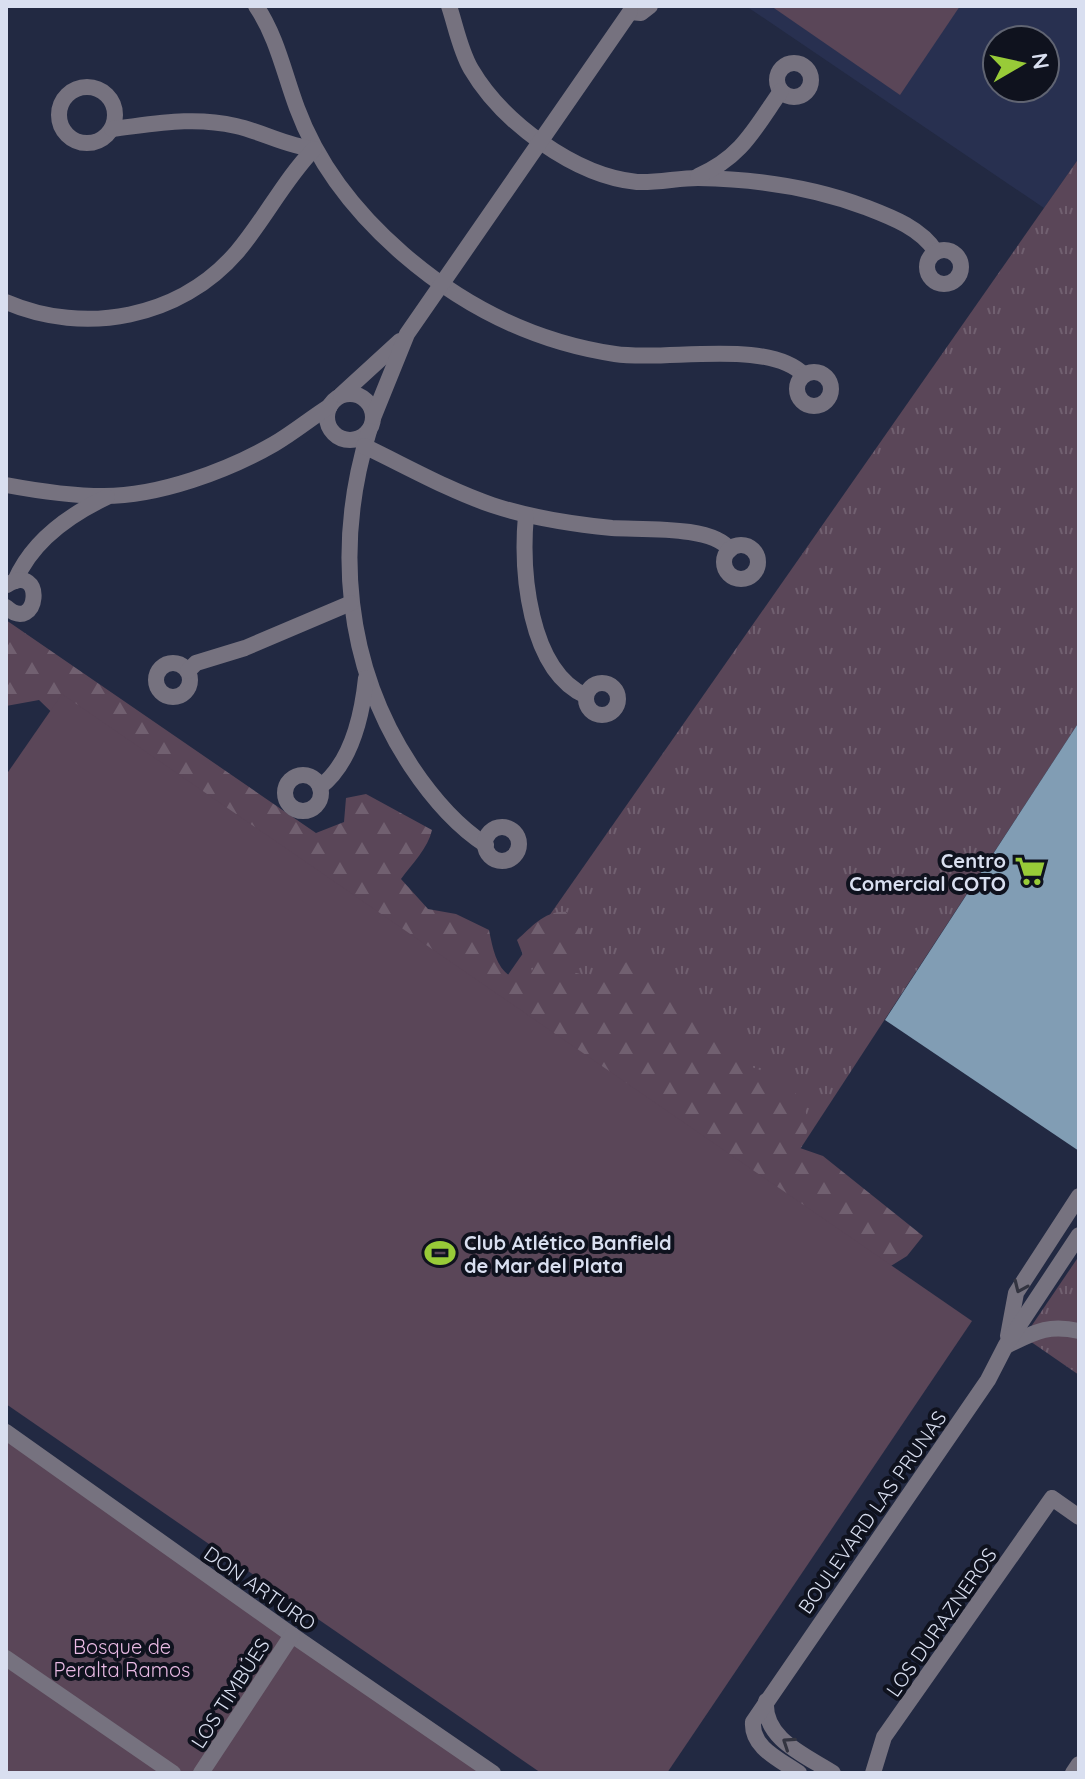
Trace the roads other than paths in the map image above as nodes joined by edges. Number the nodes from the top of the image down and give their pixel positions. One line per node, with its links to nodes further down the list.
1 (256, 6): 8 (street)
2 (650, 6): 4 (street)
3 (451, 9): 7 (street)
4 (628, 9): 7 (street)
5 (781, 91): 9 (street)
6 (112, 129): 8 (street)
7 (540, 140): 9 (street); 11 (street)
8 (314, 149): 11 (street); 12 (street)
9 (695, 178): 10 (street)
10 (936, 252)
11 (442, 285): 13 (street); 14 (street)
12 (6, 302)
13 (407, 334): 15 (street); 16 (street)
14 (804, 375)
15 (335, 401): 16 (street); 17 (street); 18 (street)
16 (369, 432): 18 (street); 19 (street); 22 (street)
17 (284, 436): 18 (street); 21 (street)
18 (340, 438): 19 (street)
19 (359, 468): 25 (street)
20 (6, 485): 21 (street)
21 (108, 496): 24 (street)
22 (526, 515): 23 (street); 29 (street)
23 (730, 550)
24 (11, 584): 26 (street)
25 (351, 603): 27 (street); 28 (street)
26 (6, 607)
27 (188, 671)
28 (366, 676): 30 (street); 31 (street)
29 (586, 696)
30 (320, 787)
31 (486, 845)
32 (1079, 1196): 35 (street, one-way to 35)
33 (1074, 1242): 35 (street)
34 (1079, 1331): 35 (street)
35 (1006, 1345): 40 (street, BOULEVARD LAS PRUNAS)
36 (6, 1432): 38 (street, DON ARTURO)
37 (1079, 1517): 47 (street, LOS DURAZNEROS)
38 (292, 1635): 43 (street, LOS TIMBÚES); 44 (street, DON ARTURO)
39 (6, 1658): 42 (street)
40 (766, 1700): 45 (street, BOULEVARD LAS PRUNAS); 46 (street, one-way to 40)
41 (1079, 1764): 48 (street)
42 (173, 1773)
43 (201, 1773)
44 (493, 1773)
45 (799, 1773)
46 (833, 1773)
47 (873, 1773)
48 (1073, 1773)

